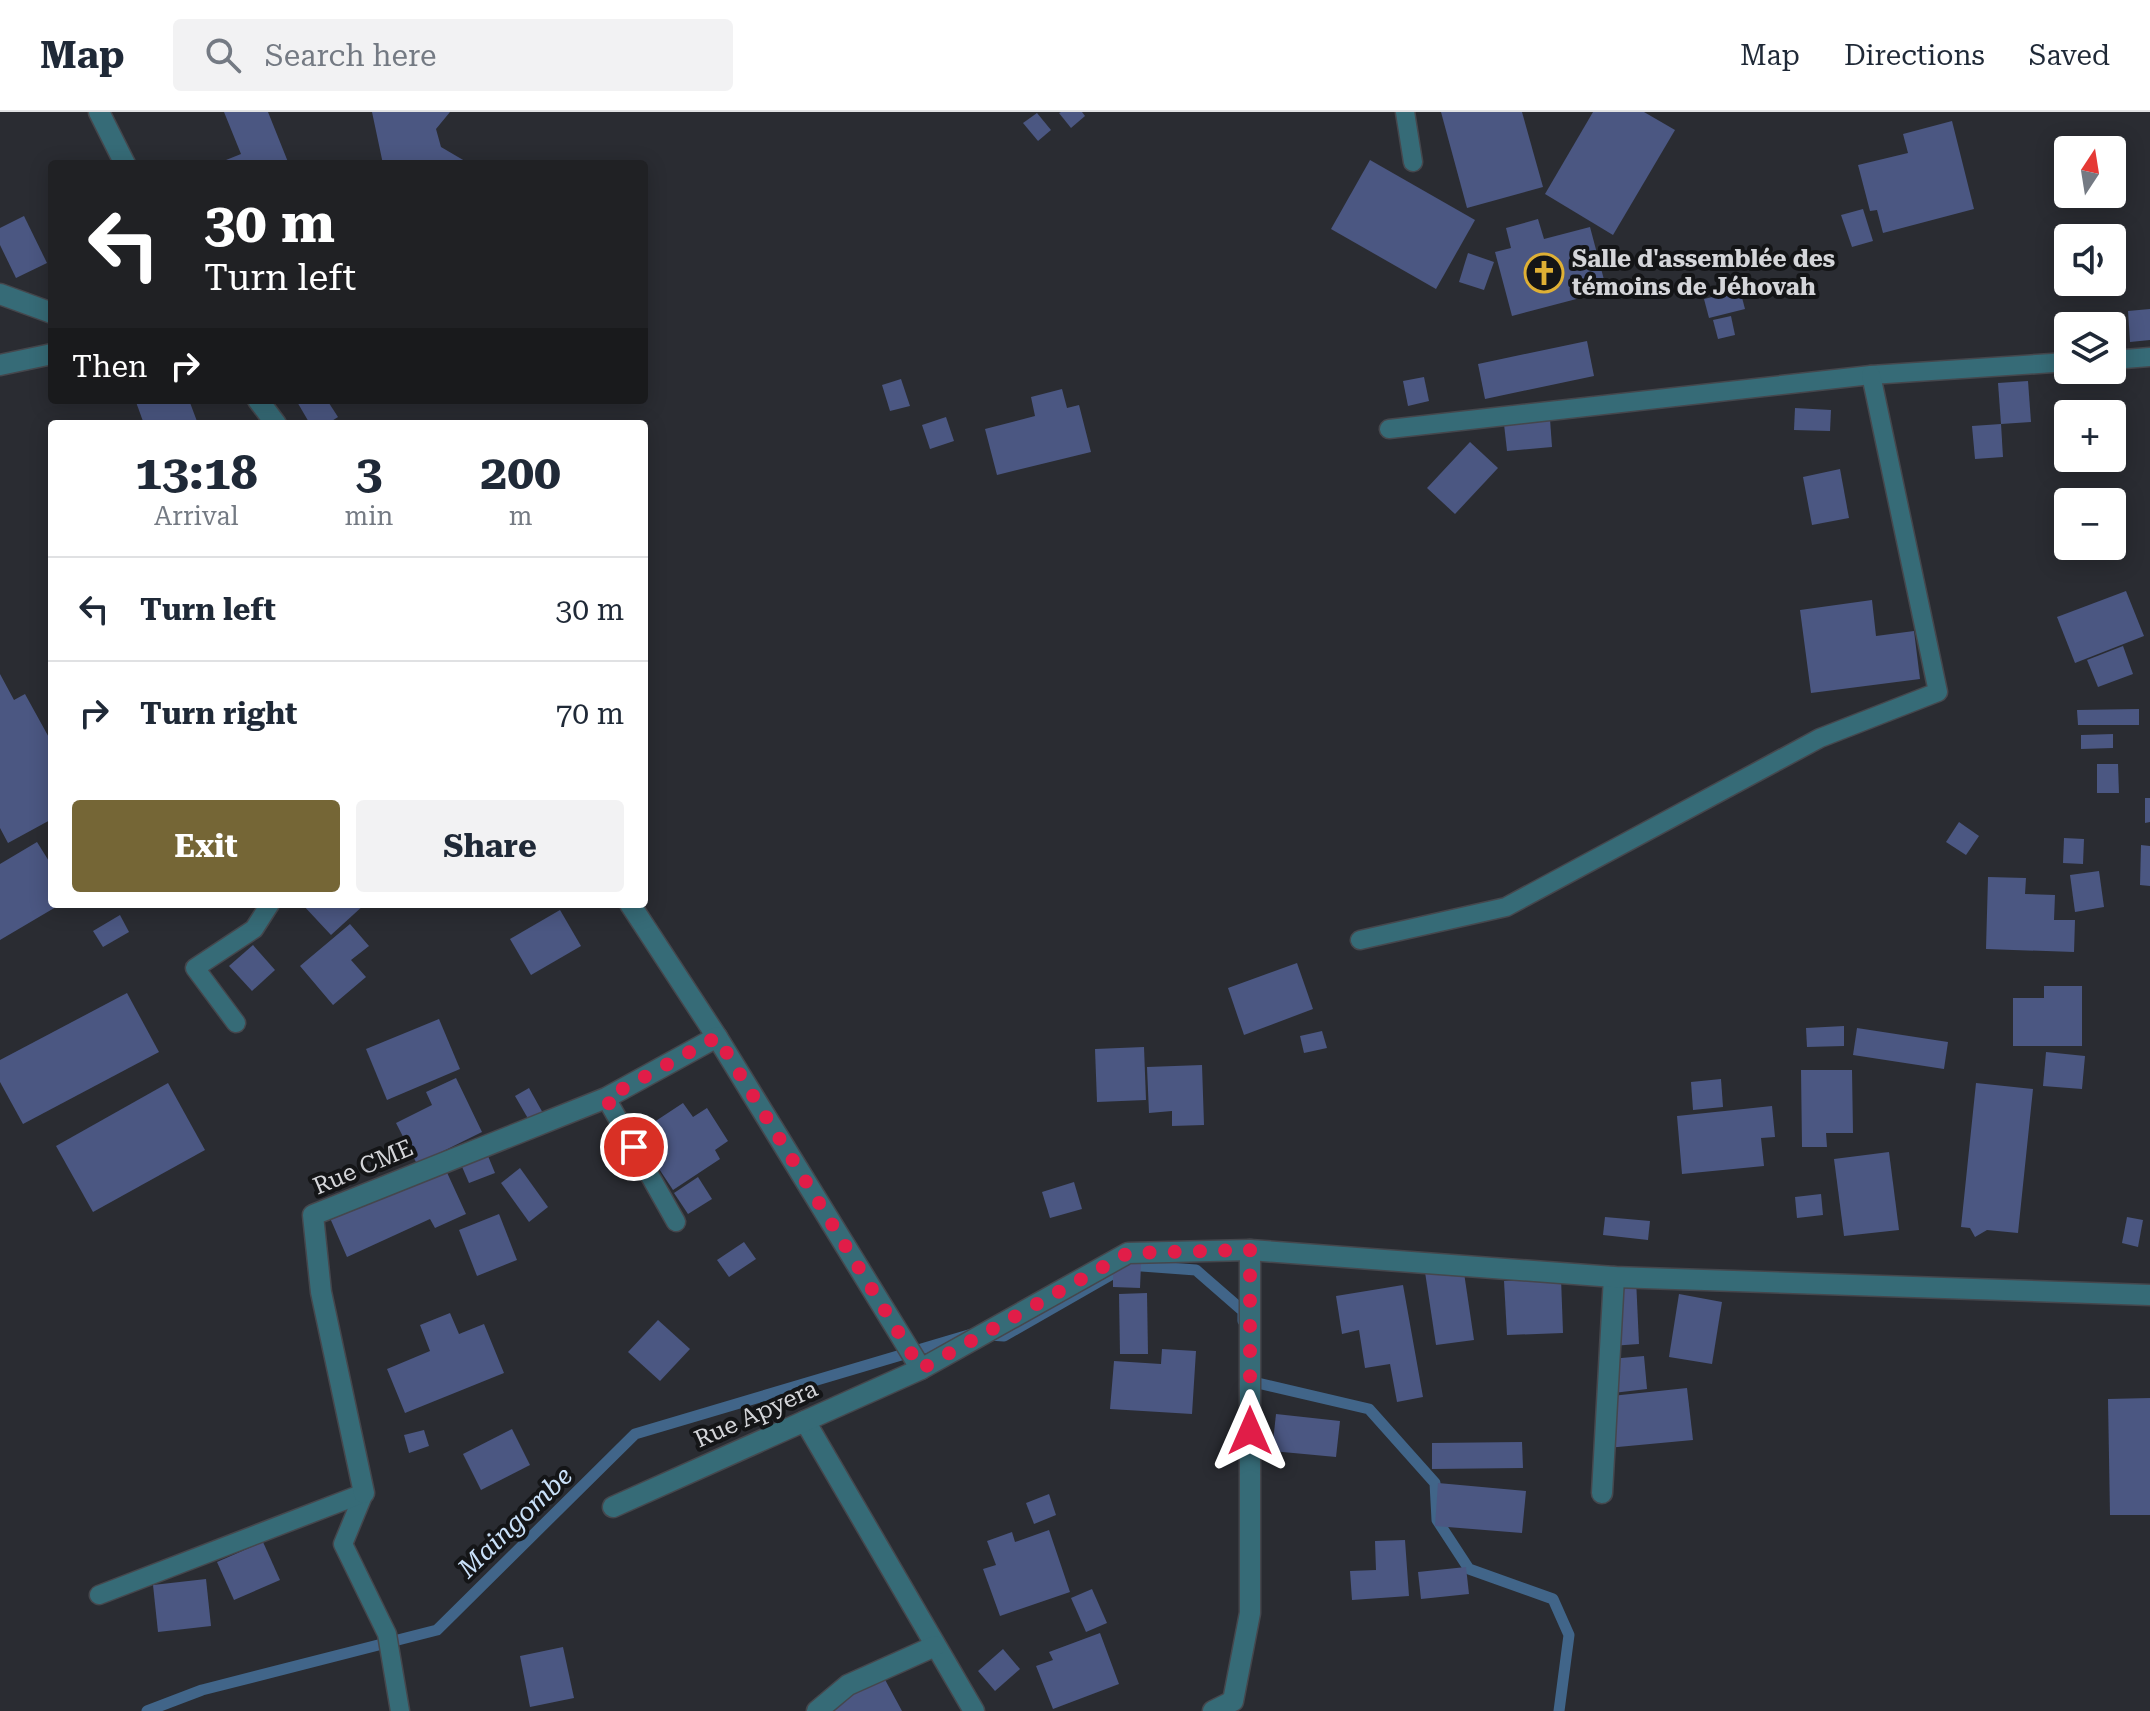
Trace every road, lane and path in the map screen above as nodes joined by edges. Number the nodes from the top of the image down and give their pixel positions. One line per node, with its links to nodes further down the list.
1 (99, 112): 3 (street)
2 (1405, 112): 4 (lane)
3 (123, 160)
4 (1413, 162)
5 (0, 294): 6 (street)
6 (48, 312)
7 (48, 355): 11 (street)
8 (2150, 357): 9 (lane)
9 (2126, 359)
10 (2054, 363): 12 (lane)
11 (0, 365)
12 (1871, 375): 13 (lane); 16 (lane)
13 (1389, 429)
14 (267, 908): 17 (lane)
15 (633, 908): 18 (street)
16 (1360, 940)
17 (236, 1023)
18 (717, 1037): 19 (street, Rue CME); 24 (street)
19 (606, 1098): 20 (lane); 26 (street, Rue CME)
20 (676, 1222)
21 (1250, 1250): 22 (street, Rue Apyera); 24 (street, Rue Apyera); 34 (street)
22 (1614, 1277): 23 (street, Rue Apyera); 27 (street)
23 (2150, 1295)
24 (914, 1358): 25 (street, Rue Apyera)
25 (805, 1421): 28 (street, Rue Apyera); 30 (street)
26 (364, 1493): 29 (lane); 31 (lane)
27 (1602, 1493)
28 (613, 1507)
29 (99, 1595)
30 (935, 1646): 32 (street); 33 (street)
31 (400, 1711)
32 (817, 1711)
33 (974, 1711)
34 (1213, 1711)

